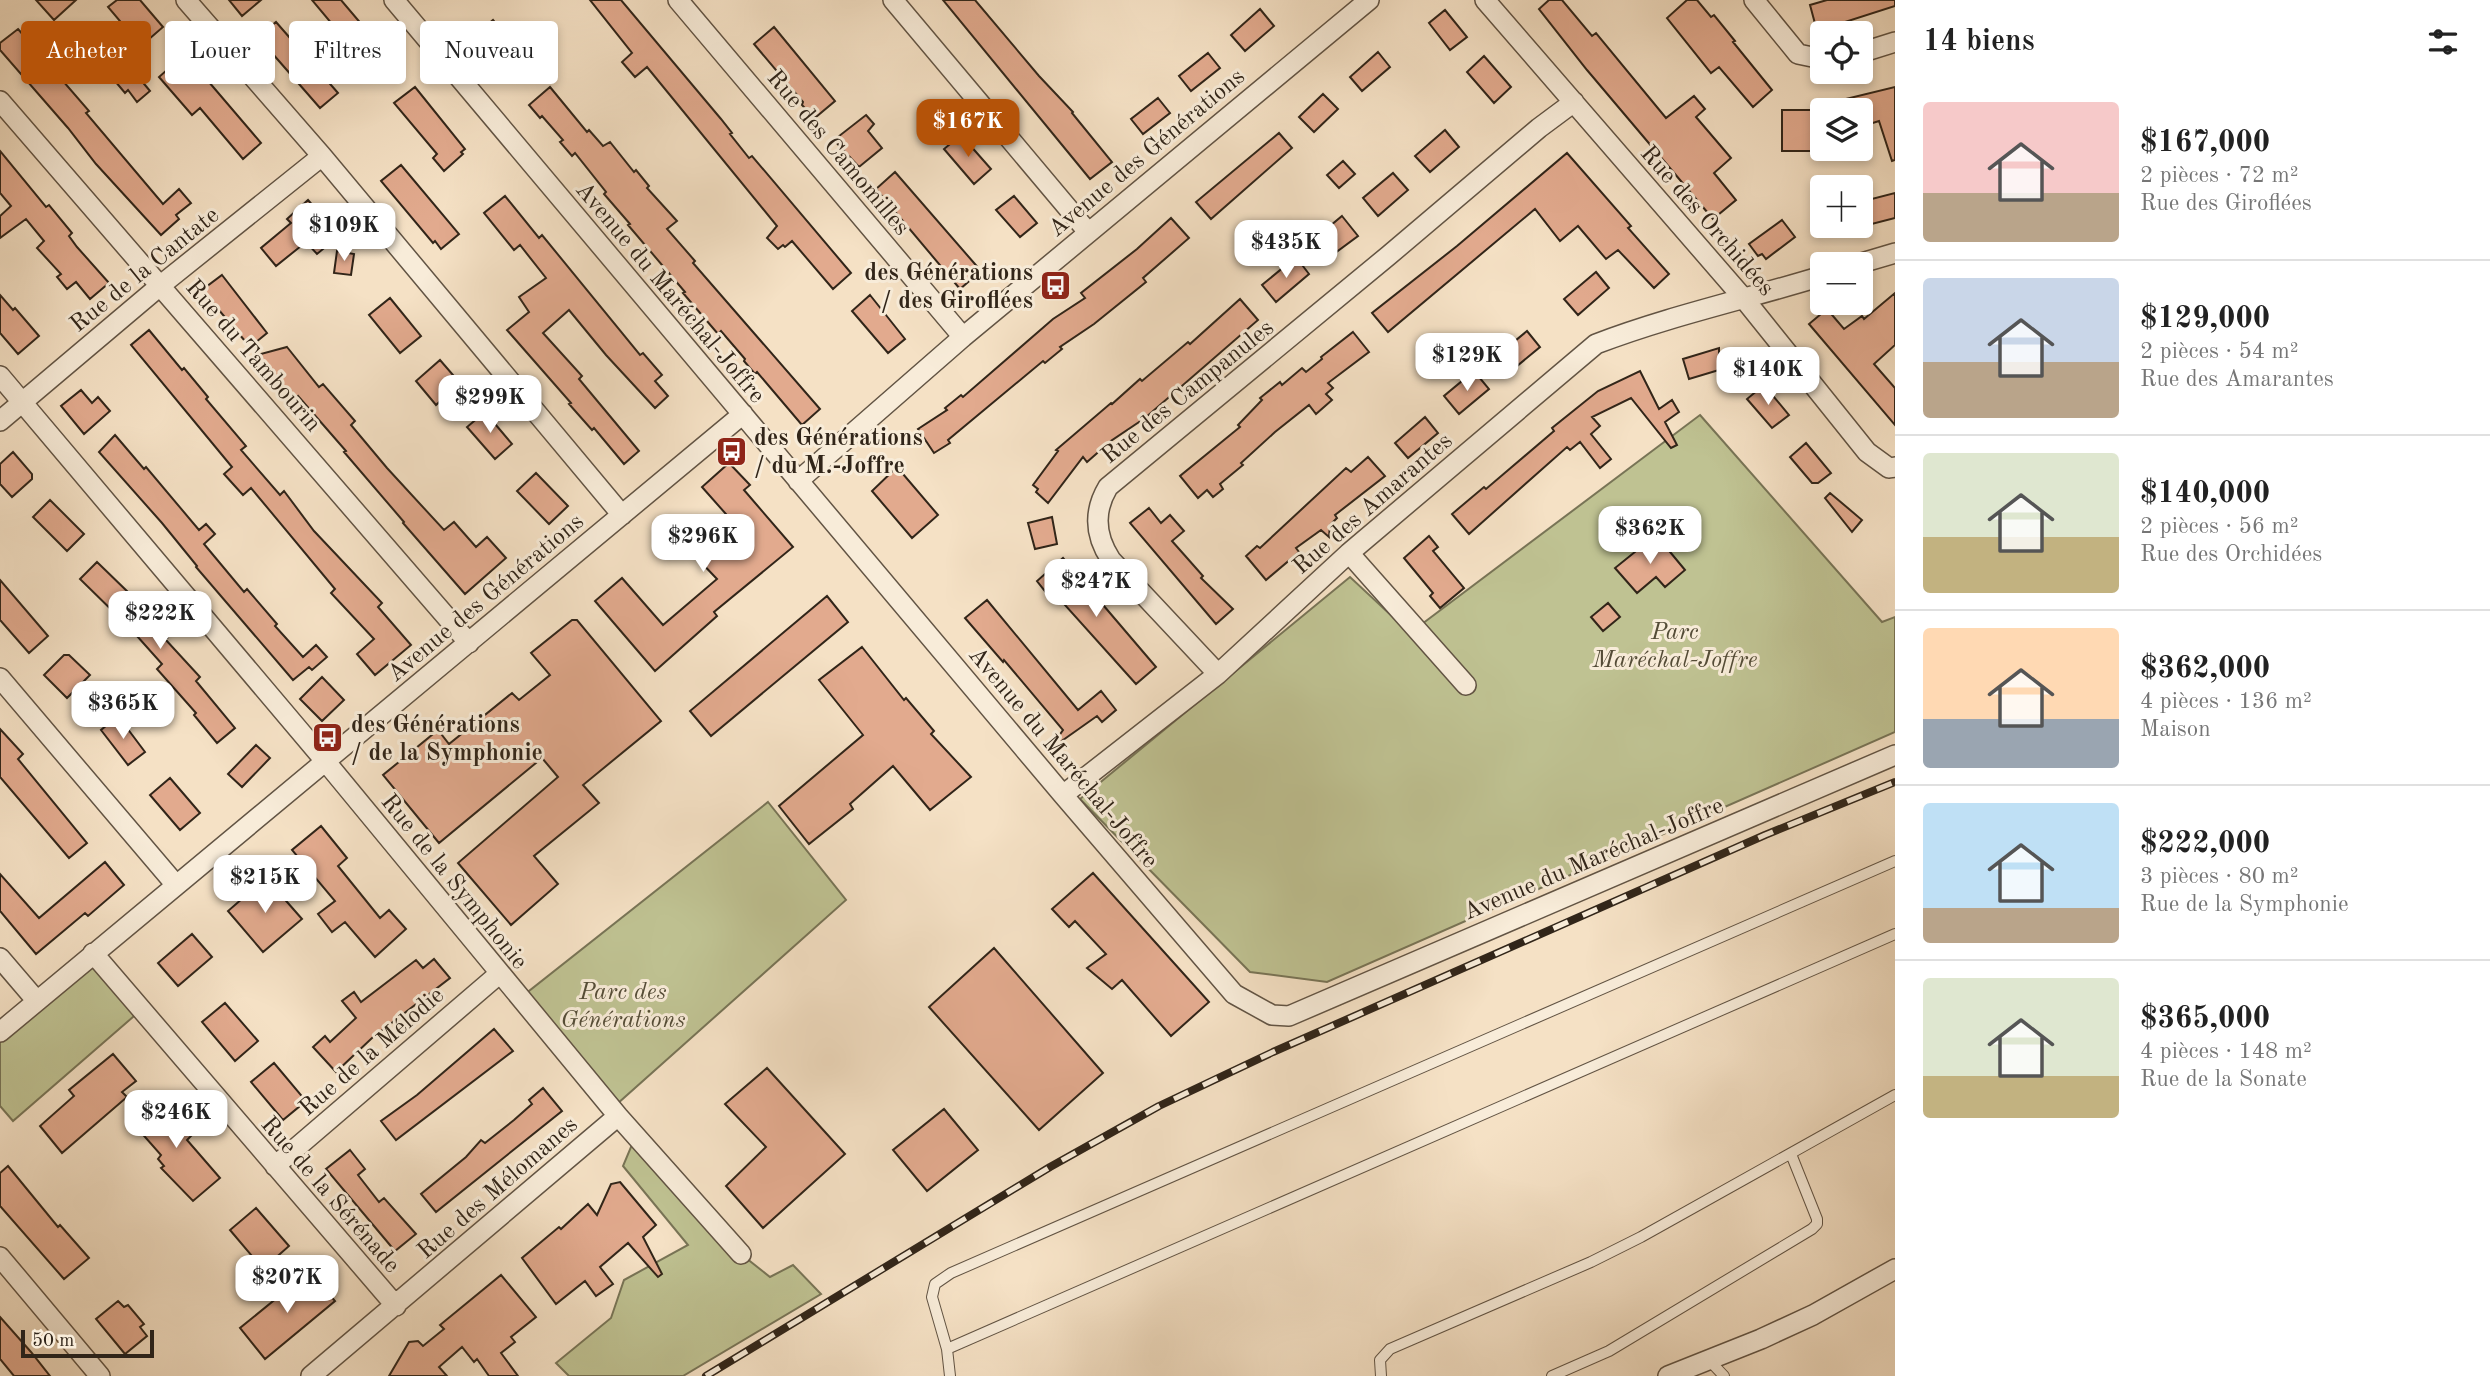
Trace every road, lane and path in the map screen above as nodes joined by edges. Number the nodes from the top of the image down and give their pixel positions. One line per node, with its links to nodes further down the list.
1 (186, 0): 13 (street)
2 (394, 0): 23 (street, Avenue du Maréchal-Joffre)
3 (678, 0): 20 (street, Rue des Camomilles)
4 (894, 0): 14 (street)
5 (1368, 0): 14 (street, Avenue des Générations)
6 (1485, 0): 12 (street, Rue des Orchidées)
7 (1754, 0): 10 (street)
8 (1895, 42): 9 (street)
9 (1873, 49)
10 (1810, 56)
11 (0, 101): 18 (street, Rue du Tambourin)
12 (1574, 102): 19 (street, Rue des Orchidées); 30 (street, Rue des Campanules)
13 (322, 156): 18 (street, Rue de la Cantate); 27 (street)
14 (1088, 232): 20 (street, Avenue des Générations)
15 (1895, 253): 16 (street)
16 (1873, 260)
17 (1810, 280): 19 (street, Rue des Amarantes)
18 (161, 285): 22 (street, Rue de la Cantate); 29 (street, Rue du Tambourin)
19 (1745, 300): 25 (street, Rue des Orchidées); 28 (street, Rue des Amarantes)
20 (963, 337): 26 (street, Avenue des Générations)
21 (0, 376): 22 (street, Rue de la Symphonie)
22 (22, 402): 24 (street, Rue de la Cantate); 34 (street, Rue de la Symphonie)
23 (743, 414): 26 (street, Avenue du Maréchal-Joffre); 27 (street, Avenue des Générations)
24 (0, 421)
25 (1895, 467)
26 (797, 481): 35 (street, Avenue du Maréchal-Joffre)
27 (622, 515): 29 (street, Avenue des Générations)
28 (1349, 553): 30 (street, Rue des Amarantes); 32 (street)
29 (469, 643): 34 (street, Avenue des Générations)
30 (1218, 674): 35 (street, Rue des Amarantes)
31 (0, 678): 37 (street)
32 (1466, 685)
33 (1895, 755): 35 (street, Avenue du Maréchal-Joffre)
34 (326, 762): 37 (street, Avenue des Générations); 41 (street, Rue de la Symphonie)
35 (1063, 795)
36 (1895, 861): 52 (lane)
37 (176, 885): 39 (street, Avenue des Générations)
38 (1895, 934): 52 (lane)
39 (93, 953): 42 (street, Avenue des Générations); 47 (street, Rue de la Sérénade)
40 (0, 958): 42 (street)
41 (499, 974): 45 (street, Rue de la Symphonie); 47 (street, Rue de la Mélodie)
42 (36, 1000): 43 (street, Avenue des Générations)
43 (0, 1032)
44 (1895, 1095): 46 (lane)
45 (618, 1116): 48 (street, Rue de la Symphonie); 51 (street, Rue des Mélomanes)
46 (1791, 1154): 57 (lane); 58 (lane)
47 (275, 1166): 51 (street, Rue de la Sérénade)
48 (741, 1254)
49 (0, 1256): 54 (street)
50 (1895, 1269): 53 (street)
51 (396, 1306): 55 (street, Rue des Mélomanes)
52 (947, 1349): 56 (lane)
53 (1707, 1359): 59 (street); 60 (lane)
54 (100, 1376)
55 (311, 1376)
56 (950, 1376)
57 (1381, 1376)
58 (1552, 1376)
59 (1668, 1376)
60 (1724, 1376)

